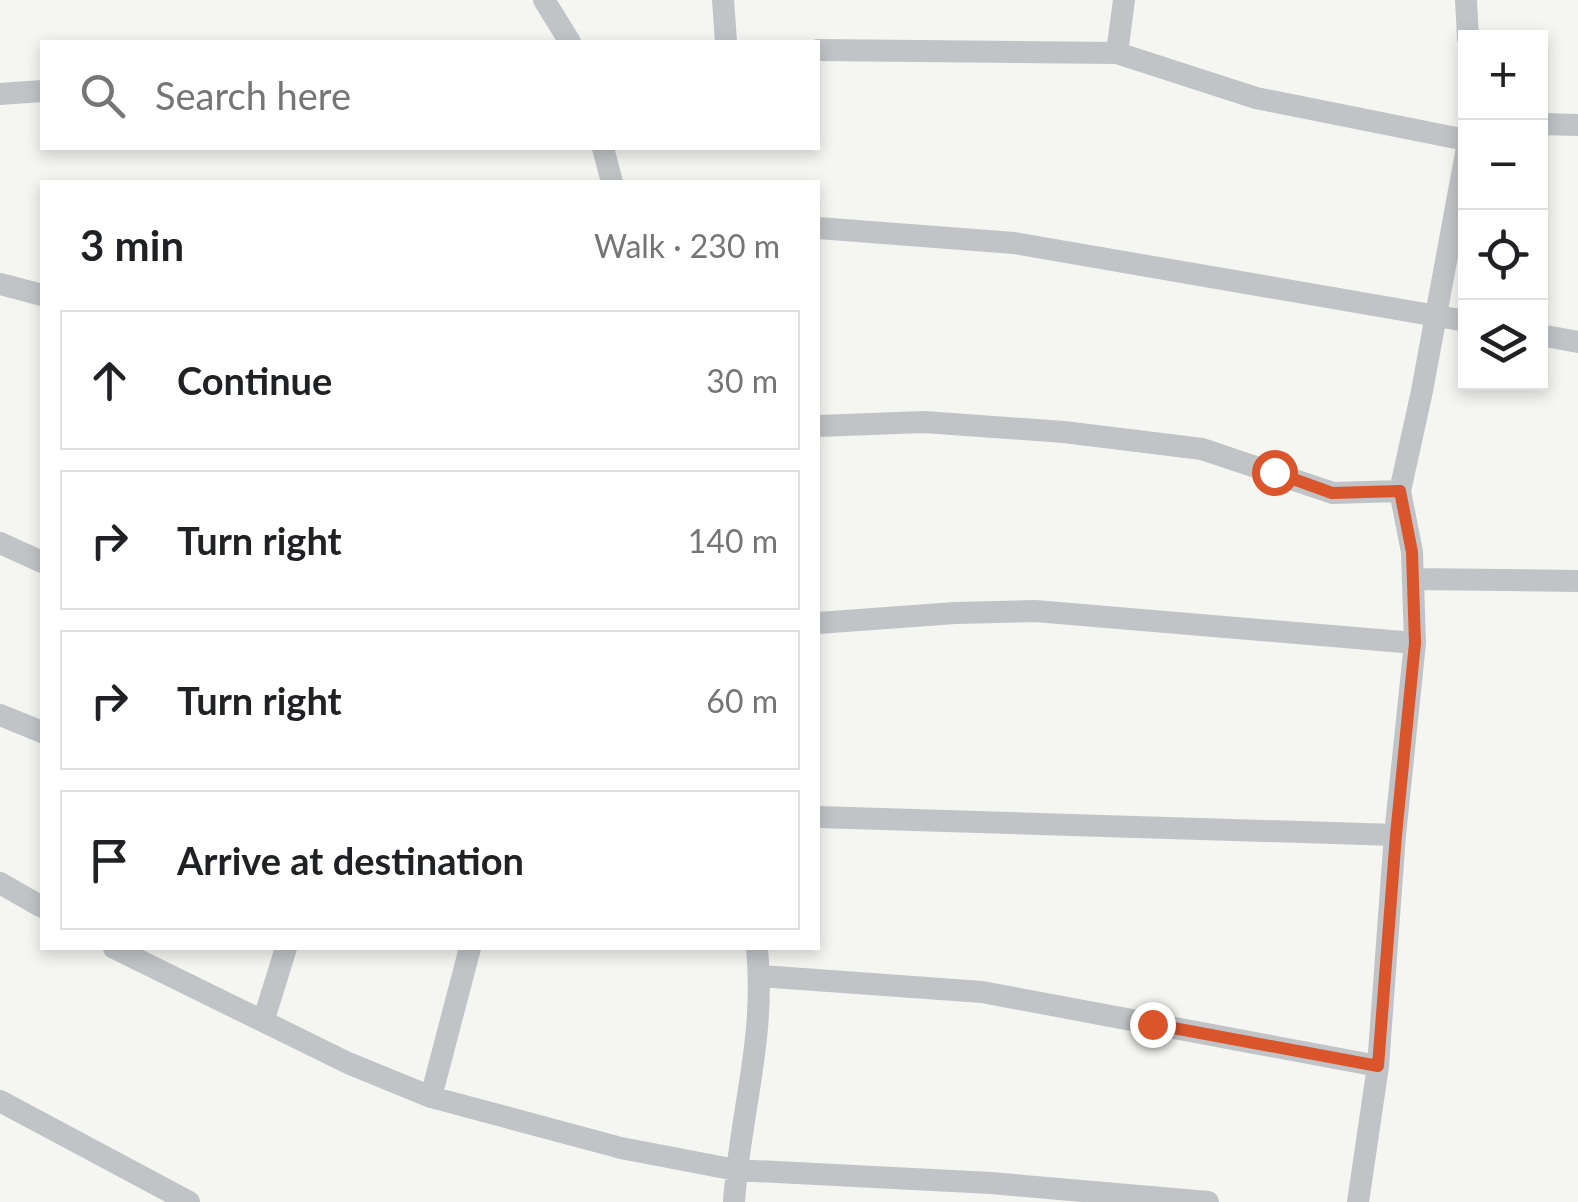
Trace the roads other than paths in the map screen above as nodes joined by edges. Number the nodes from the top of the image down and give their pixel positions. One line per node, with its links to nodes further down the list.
1 (544, 0): 6 (street)
2 (722, 0): 7 (street)
3 (1124, 0): 9 (street)
4 (1466, 0): 5 (street)
5 (1468, 30)
6 (569, 40)
7 (726, 40)
8 (820, 50): 9 (street)
9 (1118, 53): 14 (street)
10 (40, 92): 11 (street)
11 (0, 94)
12 (1548, 124): 13 (street)
13 (1578, 125)
14 (1458, 138)
15 (604, 150): 16 (street)
16 (611, 180)
17 (1458, 196): 21 (street)
18 (820, 228): 21 (street)
19 (0, 284): 20 (street)
20 (40, 294)
21 (1435, 316): 22 (street); 26 (street)
22 (1458, 320)
23 (1548, 336): 24 (street)
24 (1578, 342)
25 (820, 426): 26 (street)
26 (1400, 491): 29 (street)
27 (0, 542): 28 (street)
28 (40, 561)
29 (1412, 579): 30 (street); 32 (street)
30 (1578, 581)
31 (820, 623): 32 (street)
32 (1415, 643): 36 (street)
33 (0, 715): 34 (street)
34 (40, 731)
35 (820, 817): 36 (street)
36 (1396, 835): 45 (street)
37 (0, 883): 38 (street)
38 (40, 906)
39 (118, 950): 44 (street)
40 (285, 950): 44 (street)
41 (469, 950): 46 (street)
42 (757, 950): 43 (street)
43 (760, 976): 45 (street); 48 (street)
44 (264, 1019): 46 (street)
45 (1378, 1066): 52 (street)
46 (432, 1096): 48 (street)
47 (0, 1101): 49 (street)
48 (736, 1170): 50 (street); 51 (street)
49 (189, 1202)
50 (734, 1202)
51 (1208, 1202)
52 (1358, 1202)

